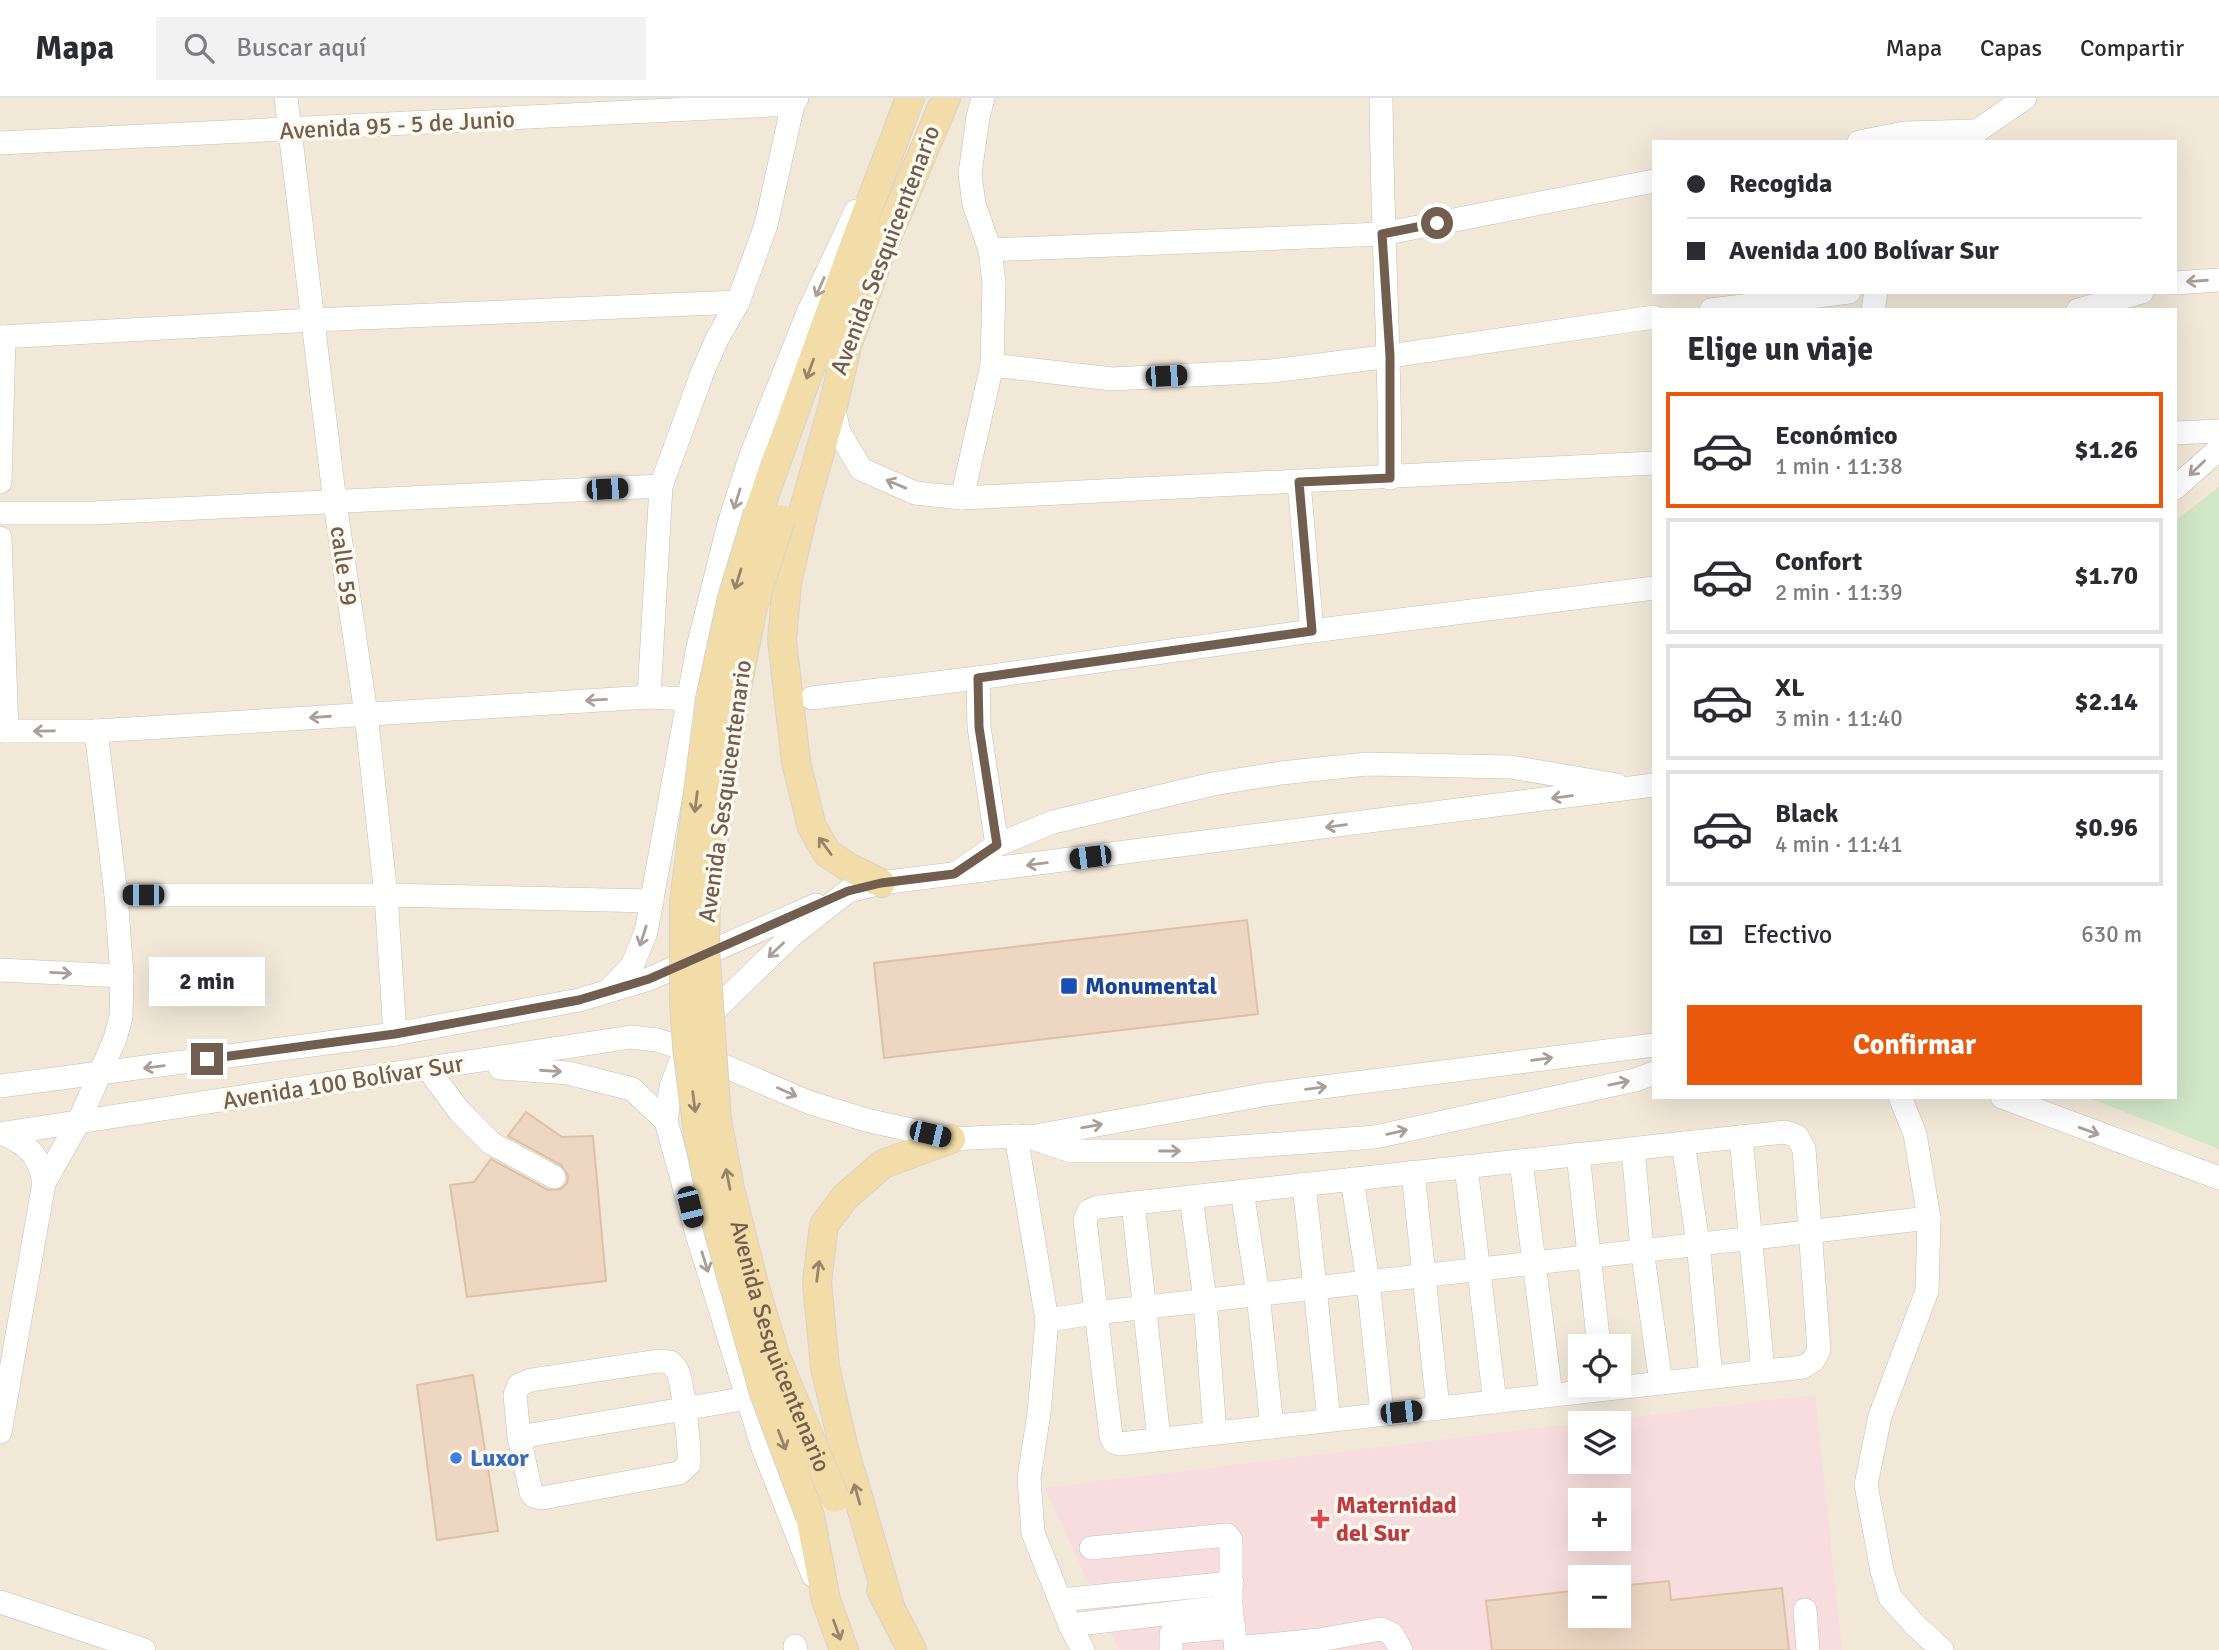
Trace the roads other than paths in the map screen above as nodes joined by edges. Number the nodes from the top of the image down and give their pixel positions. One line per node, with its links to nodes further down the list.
1 (286, 98): 8 (street, calle 59)
2 (910, 98): 10 (main road, Avenida Sesquicentenario)
3 (946, 98): 26 (main road, Avenida Sesquicentenario)
4 (983, 98): 15 (street)
5 (1381, 98): 14 (street)
6 (2025, 98): 9 (street)
7 (795, 101): 8 (street, Avenida 95 - 5 de Junio); 20 (street)
8 (290, 130): 12 (street, Avenida 95 - 5 de Junio); 24 (street, calle 59)
9 (1973, 137): 11 (street)
10 (894, 138): 42 (main road, Avenida Sesquicentenario, one-way to 42); 49 (street, one-way to 49)
11 (1869, 140)
12 (0, 143)
13 (1652, 181): 14 (street)
14 (1382, 234): 15 (street); 27 (street)
15 (990, 250): 28 (street)
16 (2219, 280): 17 (street, one-way to 17)
17 (2177, 283)
18 (1834, 294): 21 (street)
19 (2134, 294): 22 (street)
20 (738, 302): 24 (street); 37 (street)
21 (1726, 308)
22 (2085, 308)
23 (1652, 317): 27 (street)
24 (313, 320): 25 (street); 40 (street, calle 59)
25 (2, 337): 35 (street)
26 (846, 351): 29 (main road); 42 (main road, Avenida Sesquicentenario)
27 (1390, 356): 28 (street); 34 (street)
28 (992, 365): 39 (street)
29 (834, 406): 39 (street, one-way to 29); 56 (main road, one-way to 29)
30 (2219, 430): 31 (street)
31 (2177, 433)
32 (2219, 449): 38 (street, one-way to 38)
33 (1652, 463): 34 (street)
34 (1390, 478): 36 (street)
35 (0, 482)
36 (1299, 482): 39 (street); 45 (street)
37 (661, 486): 40 (street); 47 (street)
38 (2177, 486)
39 (962, 498)
40 (335, 503): 41 (street); 50 (street, calle 59)
41 (0, 513)
42 (770, 516): 133 (main road, Avenida Sesquicentenario, one-way to 133, bridge); 136 (main road, Avenida Sesquicentenario, one-way to 42, bridge)
43 (0, 538): 52 (street)
44 (1652, 587): 45 (street)
45 (1312, 631): 46 (street)
46 (978, 678): 48 (street); 54 (street)
47 (649, 697): 49 (street); 50 (street, one-way to 50)
48 (812, 698)
49 (689, 699): 60 (street)
50 (366, 714): 51 (street, one-way to 51); 59 (street, calle 59)
51 (96, 731): 52 (street, one-way to 52); 58 (street)
52 (3, 732)
53 (1644, 787): 54 (street); 55 (street, one-way to 55)
54 (997, 845): 55 (street)
55 (954, 874): 56 (street)
56 (881, 883): 57 (street)
57 (848, 891): 63 (street, Avenida 100 Bolívar Sur); 66 (street, one-way to 66)
58 (116, 895): 59 (street); 62 (street)
59 (386, 895): 60 (street); 64 (street, calle 59)
60 (652, 901): 63 (street, one-way to 63)
61 (0, 970): 62 (street, one-way to 62)
62 (122, 976): 69 (street)
63 (608, 991): 64 (street, Avenida 100 Bolívar Sur)
64 (395, 1034): 69 (street, Avenida 100 Bolívar Sur, one-way to 69)
65 (1652, 1045): 79 (street, one-way to 65)
66 (685, 1049): 67 (street, Avenida 100 Bolívar Sur); 76 (street); 81 (street, Avenida 100 Bolívar Sur, one-way to 81)
67 (458, 1065): 68 (street, Avenida 100 Bolívar Sur); 76 (street, one-way to 76)
68 (428, 1069): 75 (street, Avenida 100 Bolívar Sur); 88 (street)
69 (99, 1074): 71 (street, Avenida 100 Bolívar Sur); 75 (street)
70 (1652, 1074): 79 (street, one-way to 70)
71 (0, 1086)
72 (1901, 1099): 96 (street)
73 (2007, 1099): 77 (street)
74 (2038, 1099): 77 (street)
75 (79, 1121): 78 (street, Avenida 100 Bolívar Sur); 91 (street)
76 (666, 1121): 119 (street, one-way to 119)
77 (2061, 1121): 89 (street, one-way to 89)
78 (2, 1134): 91 (street)
79 (1023, 1137): 81 (street, Avenida 100 Bolívar Sur); 111 (street)
80 (1741, 1137): 82 (street); 97 (street); 98 (street)
81 (951, 1139): 136 (main road, one-way to 81)
82 (1683, 1143): 83 (street); 99 (street)
83 (1633, 1149): 84 (street); 100 (street)
84 (1578, 1154): 85 (street); 101 (street)
85 (1521, 1161): 86 (street); 102 (street)
86 (1466, 1167): 87 (street); 103 (street)
87 (1413, 1172): 90 (street); 104 (street)
88 (554, 1177)
89 (2219, 1178)
90 (1352, 1179): 92 (street); 105 (street)
91 (44, 1183): 126 (street)
92 (1304, 1184): 93 (street); 106 (street)
93 (1241, 1191): 94 (street); 107 (street)
94 (1191, 1197): 95 (street); 108 (street)
95 (1133, 1203): 109 (street); 110 (street)
96 (1929, 1218): 97 (street); 149 (street)
97 (1810, 1230): 98 (street); 113 (street)
98 (1750, 1237): 99 (street); 113 (street)
99 (1698, 1243): 100 (street); 114 (street)
100 (1642, 1249): 101 (street); 115 (street)
101 (1588, 1255): 102 (street); 112 (street)
102 (1535, 1262): 103 (street); 118 (street)
103 (1479, 1268): 104 (street); 120 (street)
104 (1425, 1275): 105 (street); 121 (street)
105 (1368, 1281): 106 (street); 123 (street)
106 (1314, 1287): 107 (street); 124 (street)
107 (1258, 1294): 108 (street); 125 (street)
108 (1205, 1300): 109 (street); 127 (street)
109 (1146, 1307): 110 (street); 129 (street)
110 (1095, 1313): 111 (street); 129 (street)
111 (1047, 1320): 134 (street)
112 (1598, 1334)
113 (1763, 1371): 114 (street)
114 (1711, 1377): 115 (street)
115 (1661, 1382): 116 (street)
116 (1631, 1385)
117 (1568, 1392): 118 (street)
118 (1551, 1395): 120 (street)
119 (748, 1398): 122 (street); 133 (street)
120 (1495, 1402): 121 (street)
121 (1438, 1408): 123 (street)
122 (684, 1409): 128 (street); 128 (street); 128 (street)
123 (1382, 1414): 124 (street)
124 (1329, 1420): 125 (street)
125 (1272, 1426): 127 (street)
126 (0, 1432)
127 (1215, 1433): 129 (street)
128 (519, 1437)
129 (1159, 1439)
130 (1091, 1548): 131 (street)
131 (1231, 1583): 132 (street); 140 (street)
132 (1137, 1592): 134 (street); 138 (street)
133 (826, 1600): 143 (main road, Avenida Sesquicentenario, one-way to 143)
134 (1060, 1600): 139 (street)
135 (0, 1602): 142 (street)
136 (890, 1606): 144 (main road, Avenida Sesquicentenario)
137 (1805, 1610): 148 (street)
138 (1140, 1617): 139 (street); 140 (street)
139 (1070, 1625): 145 (street)
140 (1234, 1633): 141 (street); 146 (street)
141 (1289, 1646): 147 (street)
142 (144, 1650)
143 (844, 1650)
144 (912, 1650)
145 (1083, 1650)
146 (1171, 1650)
147 (1401, 1650)
148 (1808, 1650)
149 (1942, 1650)

